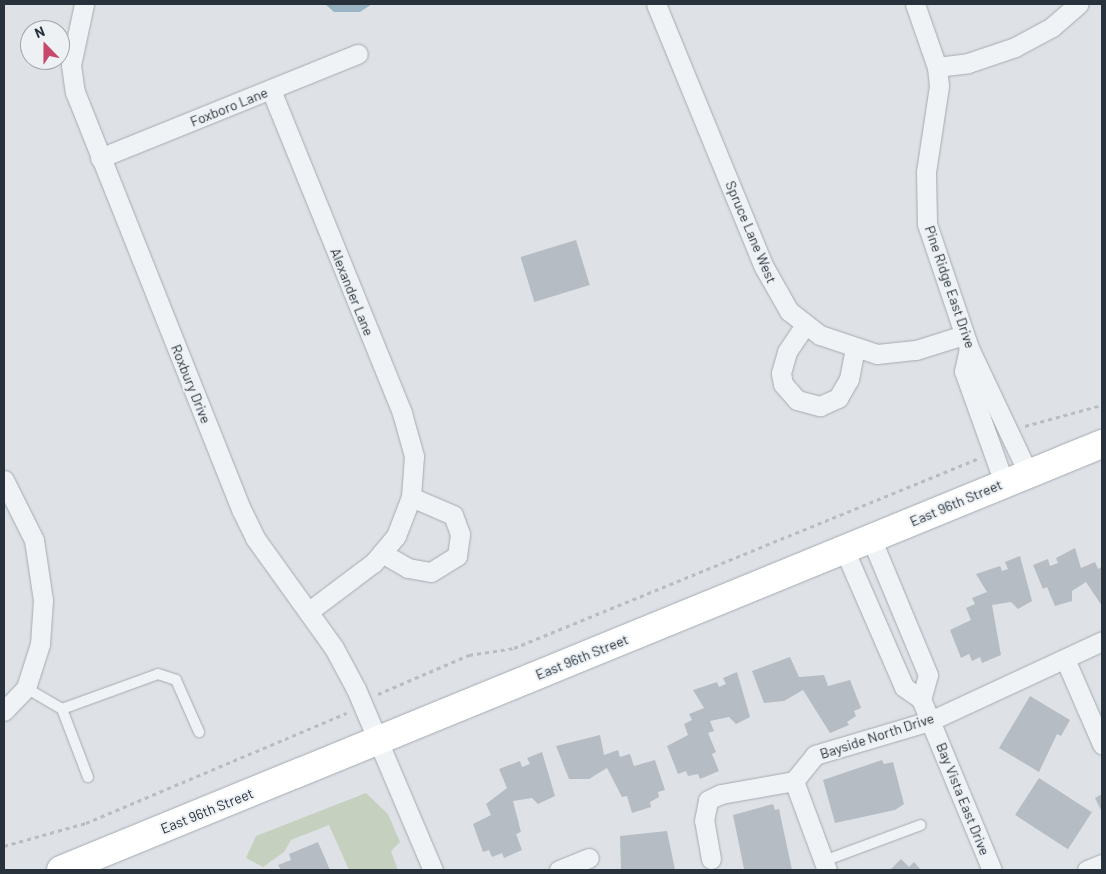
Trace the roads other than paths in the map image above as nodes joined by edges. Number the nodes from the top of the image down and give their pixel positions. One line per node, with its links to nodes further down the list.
1 (84, 4): 8 (street, Roxbury Drive)
2 (656, 4): 9 (street, Spruce Lane West)
3 (915, 4): 6 (street, Pine Ridge East Drive)
4 (1078, 4): 6 (street)
5 (358, 54): 7 (street, Foxboro Lane)
6 (937, 67): 10 (street, Pine Ridge East Drive)
7 (271, 90): 8 (street, Foxboro Lane); 15 (street, Alexander Lane)
8 (100, 158): 19 (street, Roxbury Drive)
9 (805, 325): 11 (street, Spruce Lane West); 11 (street)
10 (967, 341): 11 (street, Spruce Lane West); 13 (street, Pine Ridge East Drive); 13 (street)
11 (855, 349)
12 (1102, 444): 13 (main road, East 96th Street)
13 (1016, 478): 16 (main road, East 96th Street)
14 (4, 480): 22 (street)
15 (411, 497): 18 (street, Alexander Lane); 18 (street)
16 (871, 538): 17 (main road, East 96th Street); 23 (street)
17 (844, 549): 23 (street, Bay Vista East Drive); 28 (main road, East 96th Street)
18 (382, 553): 19 (street, Alexander Lane)
19 (308, 612): 28 (street, Roxbury Drive)
20 (1102, 641): 21 (street, Bayside North Drive)
21 (1065, 659): 26 (street, Bayside North Drive); 29 (street)
22 (26, 688): 24 (lane); 25 (street)
23 (921, 700): 26 (street, Bay Vista East Drive)
24 (62, 709): 27 (lane); 30 (lane)
25 (4, 711)
26 (930, 721): 31 (street, Bayside North Drive); 40 (street, Bay Vista East Drive)
27 (199, 732)
28 (380, 740): 37 (main road, East 96th Street); 38 (street, Roxbury Drive)
29 (1102, 744)
30 (88, 778)
31 (794, 781): 34 (street); 36 (street)
32 (920, 825): 36 (lane)
33 (589, 858): 39 (street)
34 (711, 859)
35 (1102, 864): 41 (street)
36 (826, 866)
37 (61, 870)
38 (433, 870)
39 (559, 870)
40 (992, 870)
41 (1086, 870)

